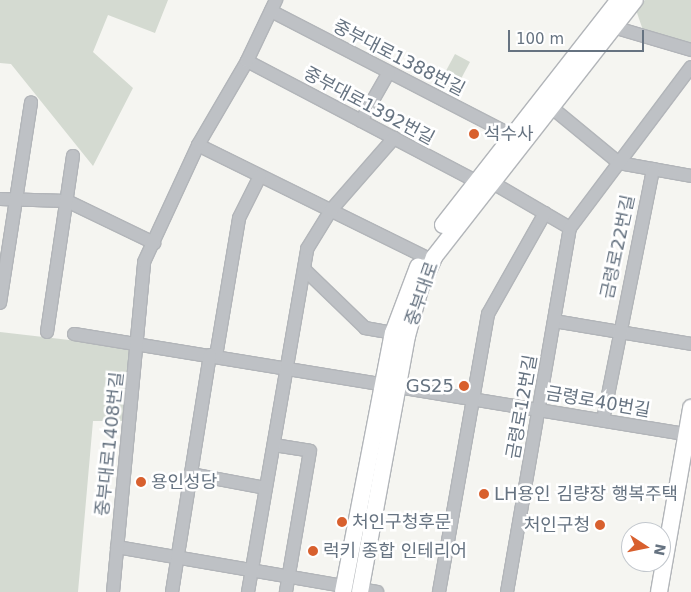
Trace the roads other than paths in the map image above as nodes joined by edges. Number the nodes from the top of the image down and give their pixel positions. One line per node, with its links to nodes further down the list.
1 (619, 0): 12 (main road, 중부대로)
2 (635, 0): 4 (main road, 중부대로)
3 (273, 6): 6 (street, 중부대로1388번길); 8 (street, 중부대로1388번길)
4 (612, 27): 5 (street); 10 (main road, 중부대로)
5 (691, 50)
6 (247, 61): 11 (street, 중부대로1392번길); 14 (street, 중부대로1388번길)
7 (691, 67): 16 (street, 금령로12번길)
8 (389, 72): 11 (street); 12 (street, 중부대로1388번길)
9 (31, 102): 23 (street)
10 (551, 107): 16 (street); 21 (main road, 중부대로)
11 (361, 121): 13 (street, 중부대로1392번길)
12 (511, 136): 20 (main road, 중부대로)
13 (394, 138): 20 (street, 중부대로1392번길); 25 (street)
14 (198, 145): 18 (street); 28 (street, 중부대로1388번길)
15 (73, 156): 24 (street)
16 (619, 163): 17 (street); 27 (street, 금령로12번길)
17 (653, 169): 19 (street); 34 (street, 금령로22번길)
18 (260, 176): 25 (street); 39 (street)
19 (691, 176)
20 (476, 181): 29 (main road, 중부대로)
21 (493, 183): 26 (street); 41 (main road, 중부대로)
22 (0, 199): 23 (street)
23 (16, 199): 24 (street); 31 (street)
24 (67, 201): 28 (street); 33 (street)
25 (331, 210): 29 (street); 30 (street)
26 (545, 213): 27 (street); 42 (street)
27 (570, 228): 32 (street, 금령로12번길)
28 (154, 243): 38 (street, 중부대로1408번길)
29 (424, 256): 35 (main road, 중부대로)
30 (304, 269): 35 (street, 중부대로); 40 (street)
31 (0, 303)
32 (554, 321): 34 (street); 44 (street, 금령로12번길)
33 (47, 332)
34 (618, 332): 37 (street); 45 (street, 금령로22번길)
35 (393, 333): 41 (main road, 중부대로)
36 (74, 334): 38 (street)
37 (691, 344)
38 (137, 345): 39 (street); 50 (street, 중부대로1408번길)
39 (213, 355): 40 (street); 48 (street)
40 (287, 367): 41 (street); 47 (street)
41 (390, 384): 42 (street, 금령로40번길); 54 (main road, 중부대로); 55 (main road, 중부대로)
42 (473, 398): 44 (street, 금령로40번길); 60 (street)
43 (691, 408): 46 (main road)
44 (539, 409): 45 (street, 금령로40번길); 61 (street, 금령로12번길)
45 (603, 420): 46 (street, 금령로40번길)
46 (689, 435): 62 (main road)
47 (274, 445): 49 (street); 53 (street)
48 (191, 474): 49 (street); 51 (street)
49 (266, 488): 52 (street)
50 (117, 548): 51 (street); 56 (street, 중부대로1408번길)
51 (178, 558): 52 (street); 57 (street)
52 (252, 570): 53 (street); 58 (street)
53 (289, 577): 54 (street); 59 (street)
54 (344, 589): 55 (street)
55 (366, 591)
56 (113, 592)
57 (172, 592)
58 (248, 592)
59 (286, 592)
60 (439, 592)
61 (507, 592)
62 (659, 592)

